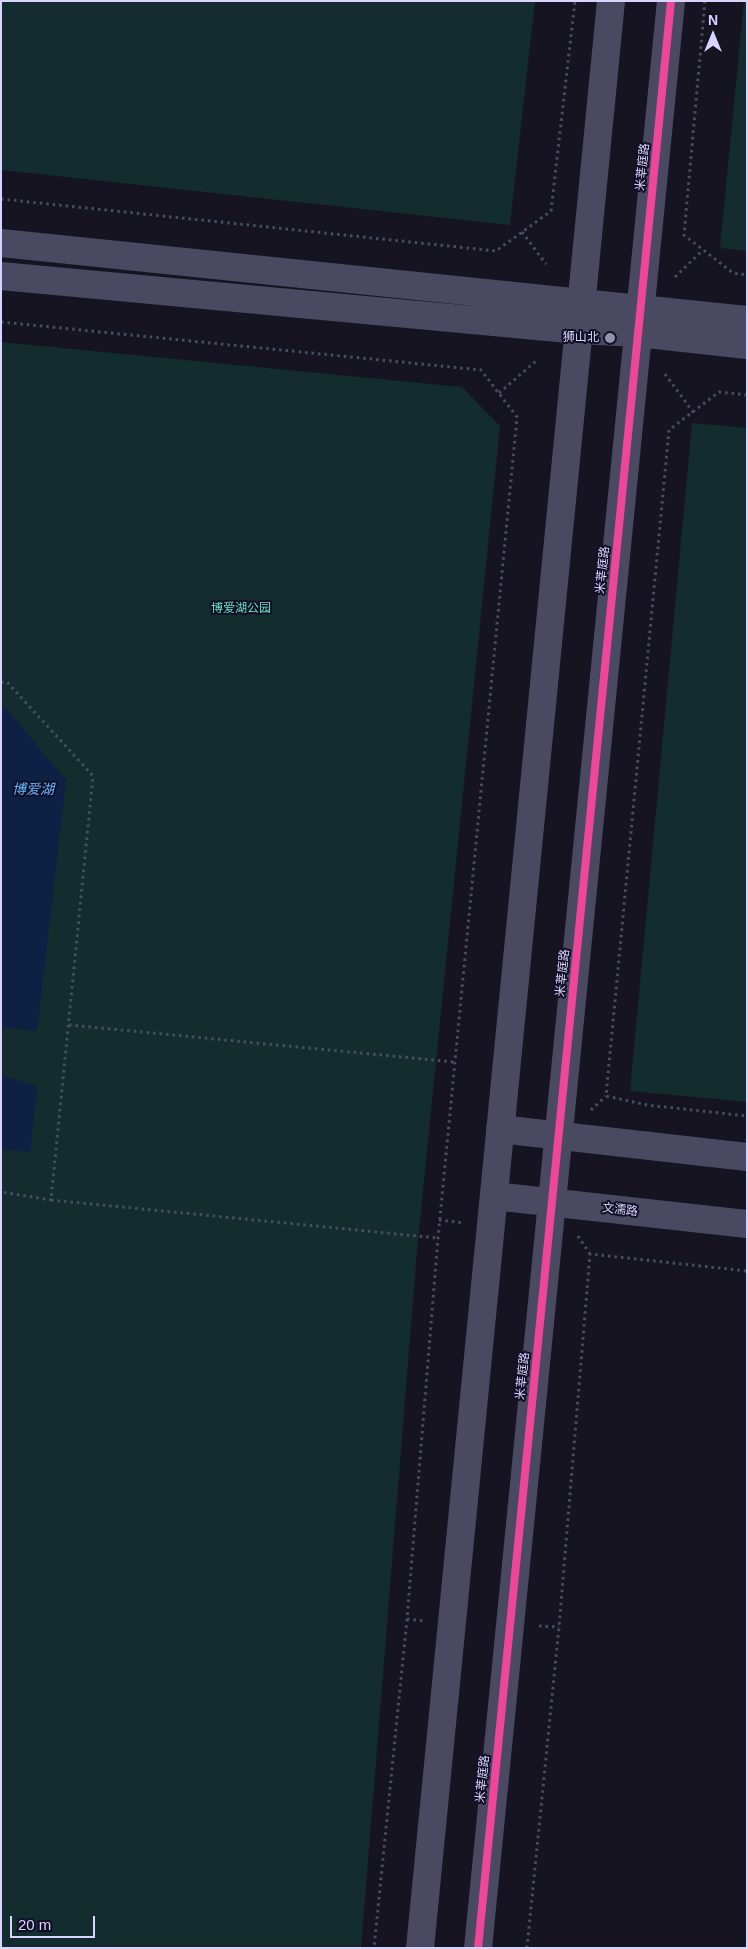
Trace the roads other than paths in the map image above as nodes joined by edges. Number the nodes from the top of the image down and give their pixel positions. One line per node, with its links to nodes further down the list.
1 (611, 1): 5 (street)
2 (671, 1): 7 (street, 米莘庭路)
3 (1, 243): 5 (street)
4 (1, 276): 5 (street)
5 (580, 316): 7 (street); 9 (street)
6 (747, 320): 7 (street)
7 (639, 321): 8 (street); 10 (street, 米莘庭路)
8 (747, 345)
9 (500, 1129): 10 (street); 12 (street)
10 (558, 1135): 11 (street); 13 (street, 米莘庭路)
11 (747, 1157)
12 (494, 1196): 13 (street, 文濡路); 15 (street)
13 (552, 1202): 14 (street, 文濡路); 16 (street, 米莘庭路)
14 (747, 1224)
15 (420, 1948)
16 (478, 1948)

